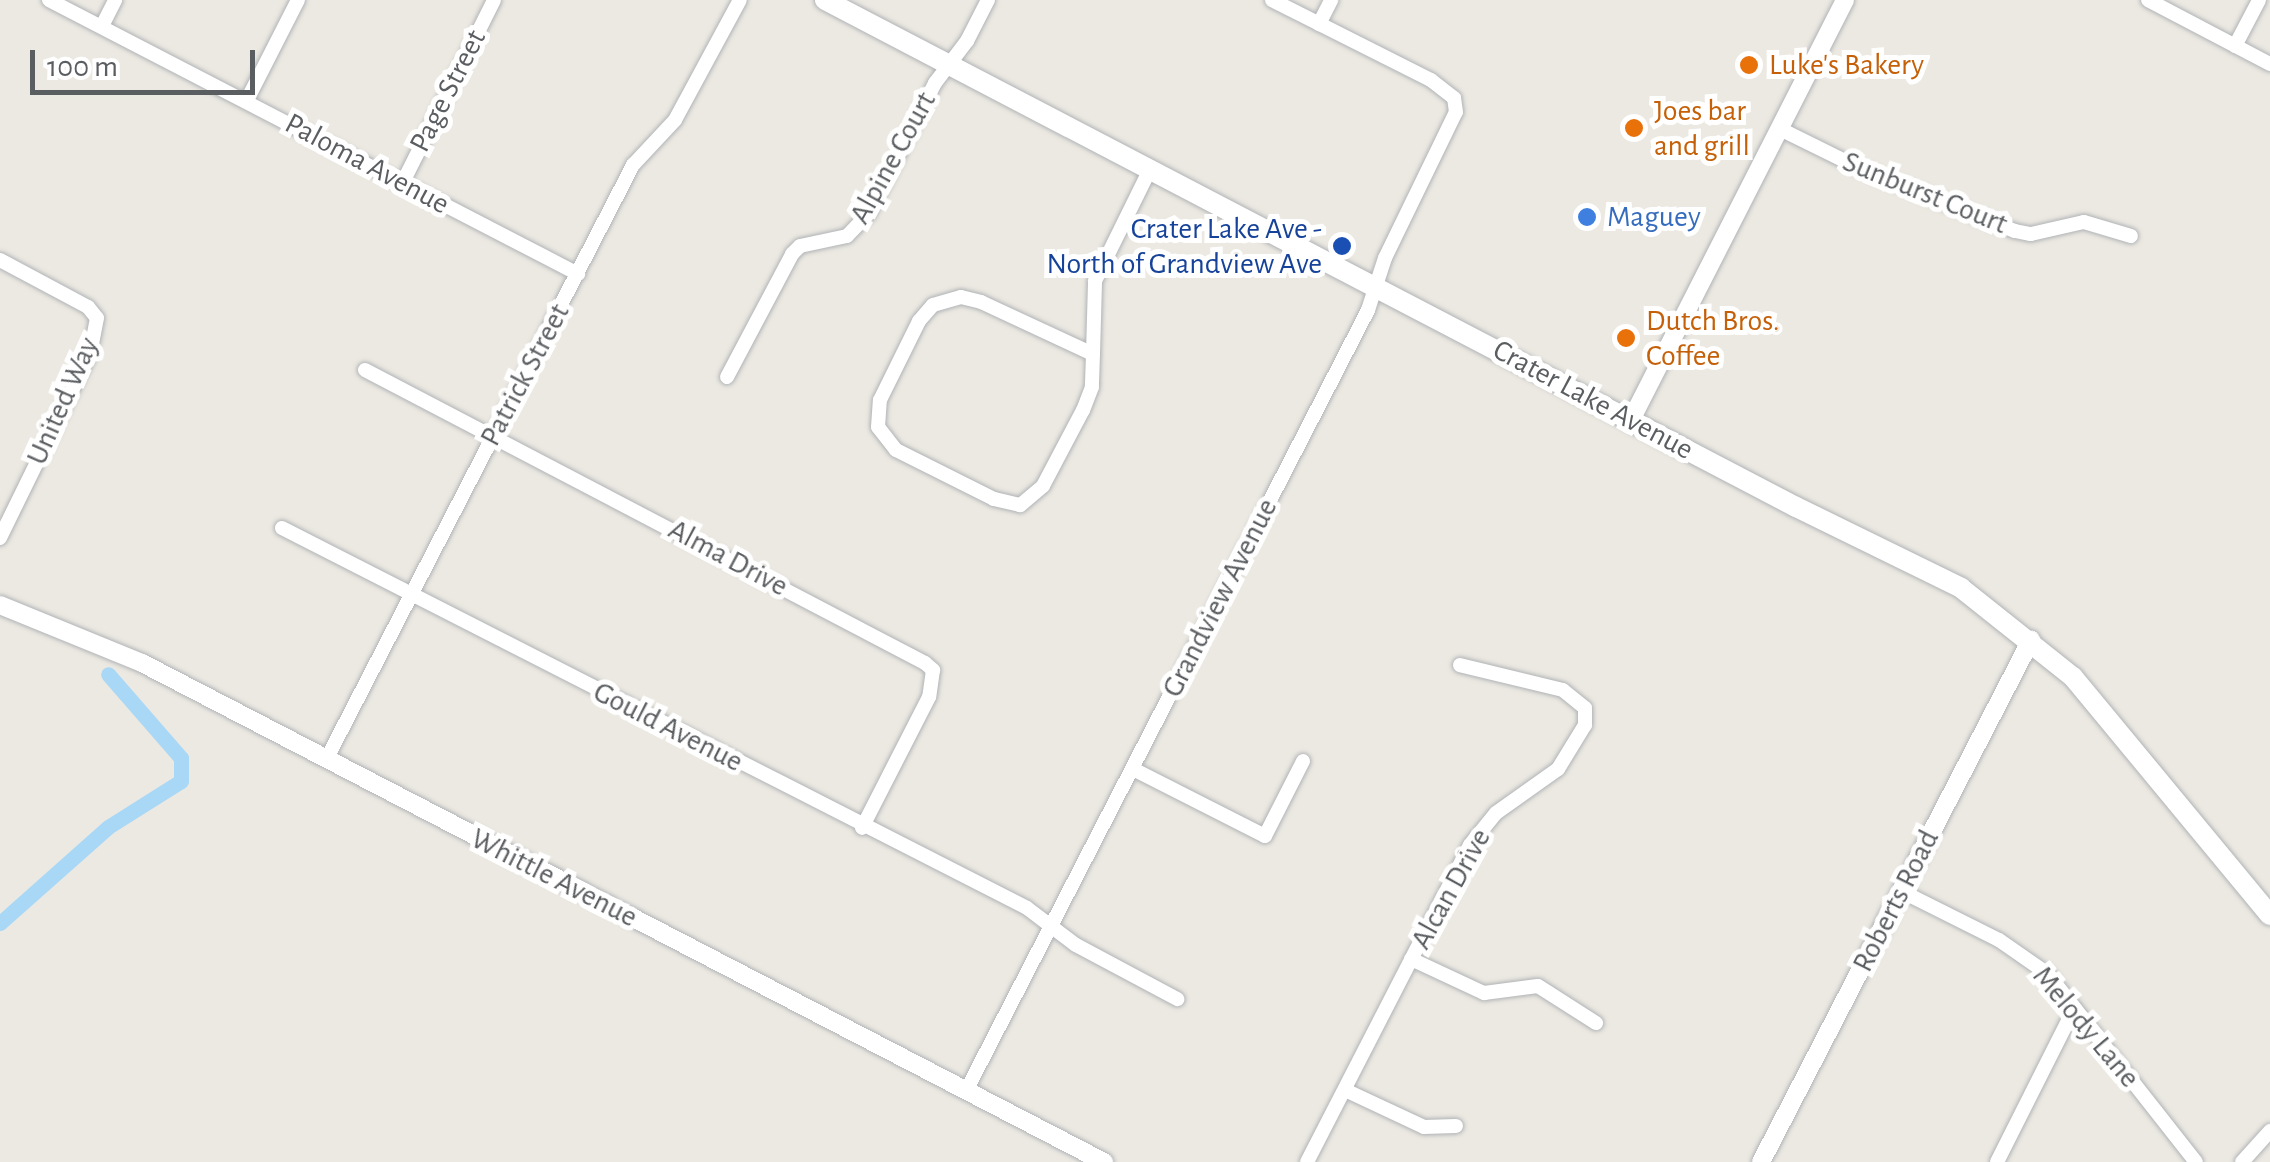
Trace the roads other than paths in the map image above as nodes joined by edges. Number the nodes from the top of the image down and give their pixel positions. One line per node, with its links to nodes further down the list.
1 (48, 0): 14 (street, Paloma Avenue)
2 (116, 0): 14 (street)
3 (298, 0): 18 (street)
4 (494, 0): 21 (street, Page Street)
5 (740, 0): 24 (street, Patrick Street)
6 (825, 0): 16 (main road, Crater Lake Avenue)
7 (988, 0): 16 (street, Alpine Court)
8 (1272, 0): 13 (street)
9 (1331, 0): 13 (street)
10 (1846, 0): 19 (street)
11 (2148, 0): 15 (street)
12 (2259, 0): 15 (street)
13 (1319, 24): 25 (street, Grandview Avenue)
14 (102, 26): 18 (street, Paloma Avenue)
15 (2235, 46): 17 (street)
16 (948, 64): 20 (main road, Crater Lake Avenue); 28 (street, Alpine Court)
17 (2270, 64)
18 (247, 100): 21 (street, Paloma Avenue)
19 (1780, 129): 22 (street, Sunburst Court); 29 (street)
20 (1150, 169): 25 (main road, Crater Lake Avenue); 26 (street)
21 (403, 182): 24 (street, Paloma Avenue)
22 (2131, 236)
23 (0, 260): 32 (street, United Way)
24 (578, 274): 30 (street, Patrick Street)
25 (1375, 287): 29 (main road, Crater Lake Avenue); 39 (street, Grandview Avenue)
26 (1093, 354): 26 (street)
27 (364, 370): 30 (street, Alma Drive)
28 (727, 376)
29 (1631, 420): 35 (main road, Crater Lake Avenue)
30 (494, 436): 33 (street, Patrick Street); 40 (street, Alma Drive)
31 (282, 528): 33 (street, Gould Avenue)
32 (0, 538)
33 (412, 594): 37 (street, Patrick Street); 40 (street, Gould Avenue)
34 (0, 604): 37 (street, Whittle Avenue)
35 (2031, 640): 41 (street, Roberts Road); 42 (main road, Crater Lake Avenue)
36 (1460, 665): 44 (street, Alcan Drive)
37 (326, 760): 49 (street, Whittle Avenue)
38 (1302, 761): 39 (street)
39 (1133, 769): 43 (street, Grandview Avenue)
40 (862, 828): 43 (street, Gould Avenue)
41 (1901, 891): 46 (street, Melody Lane); 54 (street, Roberts Road)
42 (2270, 915)
43 (1052, 928): 45 (street, Gould Avenue); 49 (street, Grandview Avenue)
44 (1412, 959): 47 (street); 48 (street, Alcan Drive)
45 (1177, 999)
46 (2074, 1010): 55 (street); 56 (street, Melody Lane)
47 (1596, 1023)
48 (1344, 1090): 50 (street); 53 (street, Alcan Drive)
49 (966, 1091): 52 (street, Whittle Avenue)
50 (1456, 1126)
51 (2270, 1131): 57 (street)
52 (1104, 1162)
53 (1306, 1162)
54 (1761, 1162)
55 (1997, 1162)
56 (2196, 1162)
57 (2242, 1162)

